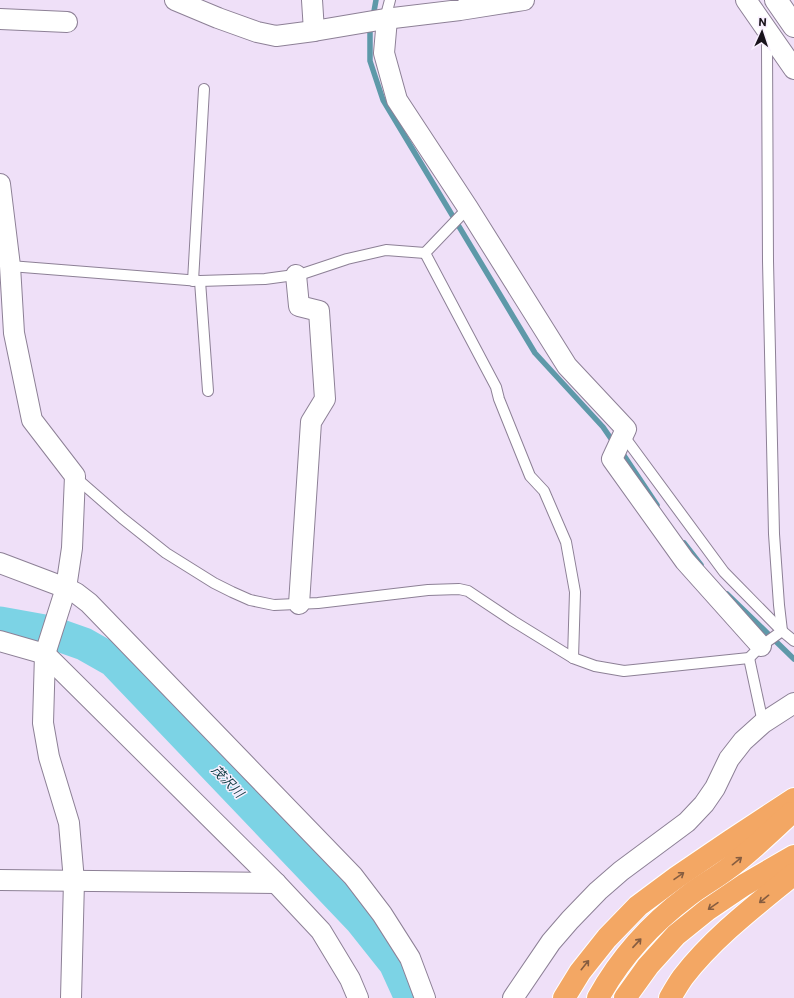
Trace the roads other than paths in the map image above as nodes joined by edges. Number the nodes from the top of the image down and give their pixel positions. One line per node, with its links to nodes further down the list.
1 (175, 0): 10 (street)
2 (312, 0): 10 (street)
3 (524, 0): 6 (street)
4 (746, 0): 11 (street)
5 (776, 0): 9 (street)
6 (387, 13): 10 (street); 15 (street)
7 (0, 19): 8 (street)
8 (67, 22)
9 (794, 26)
10 (314, 31)
11 (773, 38): 12 (street); 28 (lane)
12 (794, 69)
13 (204, 89): 20 (lane)
14 (0, 184): 16 (street)
15 (466, 210): 17 (lane); 23 (street)
16 (2, 220): 18 (street)
17 (425, 253): 19 (lane); 33 (lane)
18 (10, 266): 20 (lane); 21 (street)
19 (296, 275): 20 (lane); 27 (street)
20 (197, 281): 22 (lane)
21 (7, 333): 24 (street)
22 (208, 391)
23 (623, 435): 28 (lane); 32 (street)
24 (75, 476): 26 (street); 27 (lane)
25 (0, 563): 26 (street)
26 (65, 592): 31 (street); 45 (street)
27 (299, 604): 33 (lane)
28 (782, 631): 30 (lane); 32 (lane)
29 (0, 641): 31 (street)
30 (794, 641)
31 (47, 648): 41 (street); 42 (street)
32 (758, 649): 33 (lane); 35 (lane)
33 (572, 658)
34 (794, 703): 35 (street)
35 (763, 723): 46 (street)
36 (794, 799): 47 (highway, one-way to 36)
37 (794, 810): 48 (highway, one-way to 37)
38 (794, 856): 49 (highway, one-way to 49)
39 (794, 874): 50 (highway, one-way to 50)
40 (0, 880): 41 (street)
41 (74, 881): 42 (street); 43 (street)
42 (276, 883): 44 (street)
43 (71, 998)
44 (358, 998)
45 (425, 998)
46 (513, 998)
47 (564, 998)
48 (598, 998)
49 (626, 998)
50 (670, 998)

